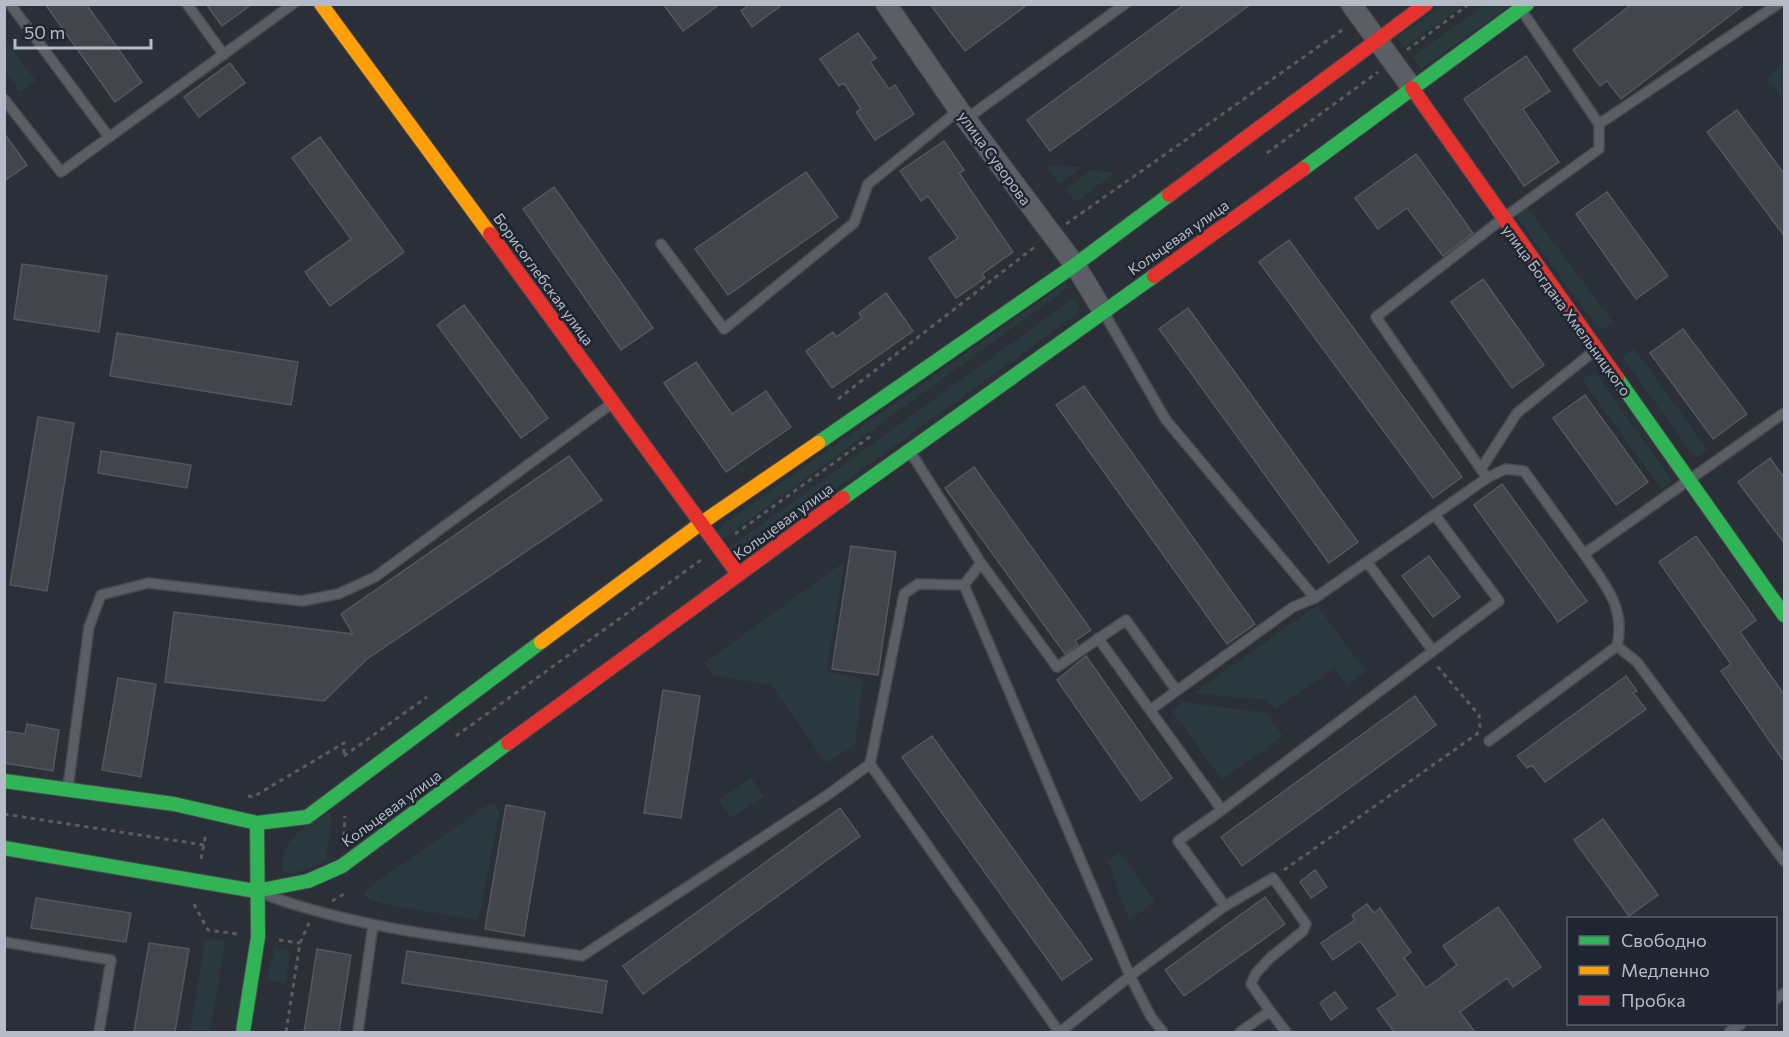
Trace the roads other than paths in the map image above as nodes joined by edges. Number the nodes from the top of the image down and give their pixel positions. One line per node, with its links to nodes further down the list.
1 (10, 4): 17 (lane)
2 (187, 4): 12 (lane)
3 (293, 4): 12 (lane)
4 (321, 4): 23 (main road, Борисоглебская улица)
5 (886, 4): 15 (street, улица Суворова)
6 (1125, 4): 15 (lane)
7 (1426, 4): 11 (main road)
8 (1778, 4): 16 (lane)
9 (1524, 7): 13 (main road, Кольцевая улица); 16 (lane)
10 (1356, 11): 11 (street, улица Богдана Хмельницкого)
11 (1377, 40): 13 (street, улица Богдана Хмельницкого); 20 (main road)
12 (224, 55): 17 (lane)
13 (1412, 88): 18 (main road, улица Богдана Хмельницкого); 21 (main road, Кольцевая улица)
14 (4, 99): 17 (lane)
15 (962, 114): 19 (lane); 20 (street, улица Суворова)
16 (1599, 124): 18 (lane)
17 (109, 137)
18 (1502, 219): 22 (main road, улица Богдана Хмельницкого); 26 (lane)
19 (662, 244)
20 (1075, 265): 21 (street, улица Суворова); 30 (main road)
21 (1103, 311): 25 (main road, Кольцевая улица); 36 (lane)
22 (1596, 350): 26 (lane); 28 (main road, улица Богдана Хмельницкого)
23 (614, 402): 30 (main road, Борисоглебская улица); 46 (lane)
24 (1785, 413): 28 (lane)
25 (909, 451): 32 (lane); 34 (main road, Кольцевая улица)
26 (1481, 469): 27 (lane)
27 (1487, 478): 29 (lane); 31 (lane)
28 (1689, 481): 31 (lane); 37 (main road, улица Богдана Хмельницкого)
29 (1435, 515): 33 (lane); 40 (lane)
30 (700, 524): 34 (main road, Борисоглебская улица); 48 (main road)
31 (1584, 554): 39 (lane)
32 (981, 562): 35 (lane); 38 (lane)
33 (1367, 562): 36 (lane); 40 (lane)
34 (738, 574): 51 (main road, Кольцевая улица)
35 (964, 585): 44 (lane); 55 (lane)
36 (1315, 598): 41 (lane)
37 (1785, 615)
38 (1098, 638): 41 (lane); 42 (lane)
39 (1617, 646): 43 (lane); 50 (lane)
40 (1430, 652): 47 (lane)
41 (1176, 690): 42 (lane)
42 (1150, 710): 47 (lane)
43 (1489, 741)
44 (870, 764): 53 (lane); 60 (lane)
45 (4, 781): 46 (main road)
46 (67, 789): 48 (main road)
47 (1222, 810): 52 (lane)
48 (257, 823): 51 (main road)
49 (4, 848): 51 (main road, Кольцевая улица)
50 (1785, 861)
51 (256, 891): 53 (lane); 58 (main road)
52 (1225, 906): 55 (lane); 56 (lane)
53 (373, 925): 59 (lane)
54 (4, 942): 57 (lane)
55 (1130, 976): 60 (lane); 61 (lane)
56 (1270, 1011): 62 (lane); 63 (lane)
57 (99, 1032)
58 (243, 1032)
59 (358, 1032)
60 (1060, 1032)
61 (1163, 1032)
62 (1240, 1032)
63 (1286, 1032)

